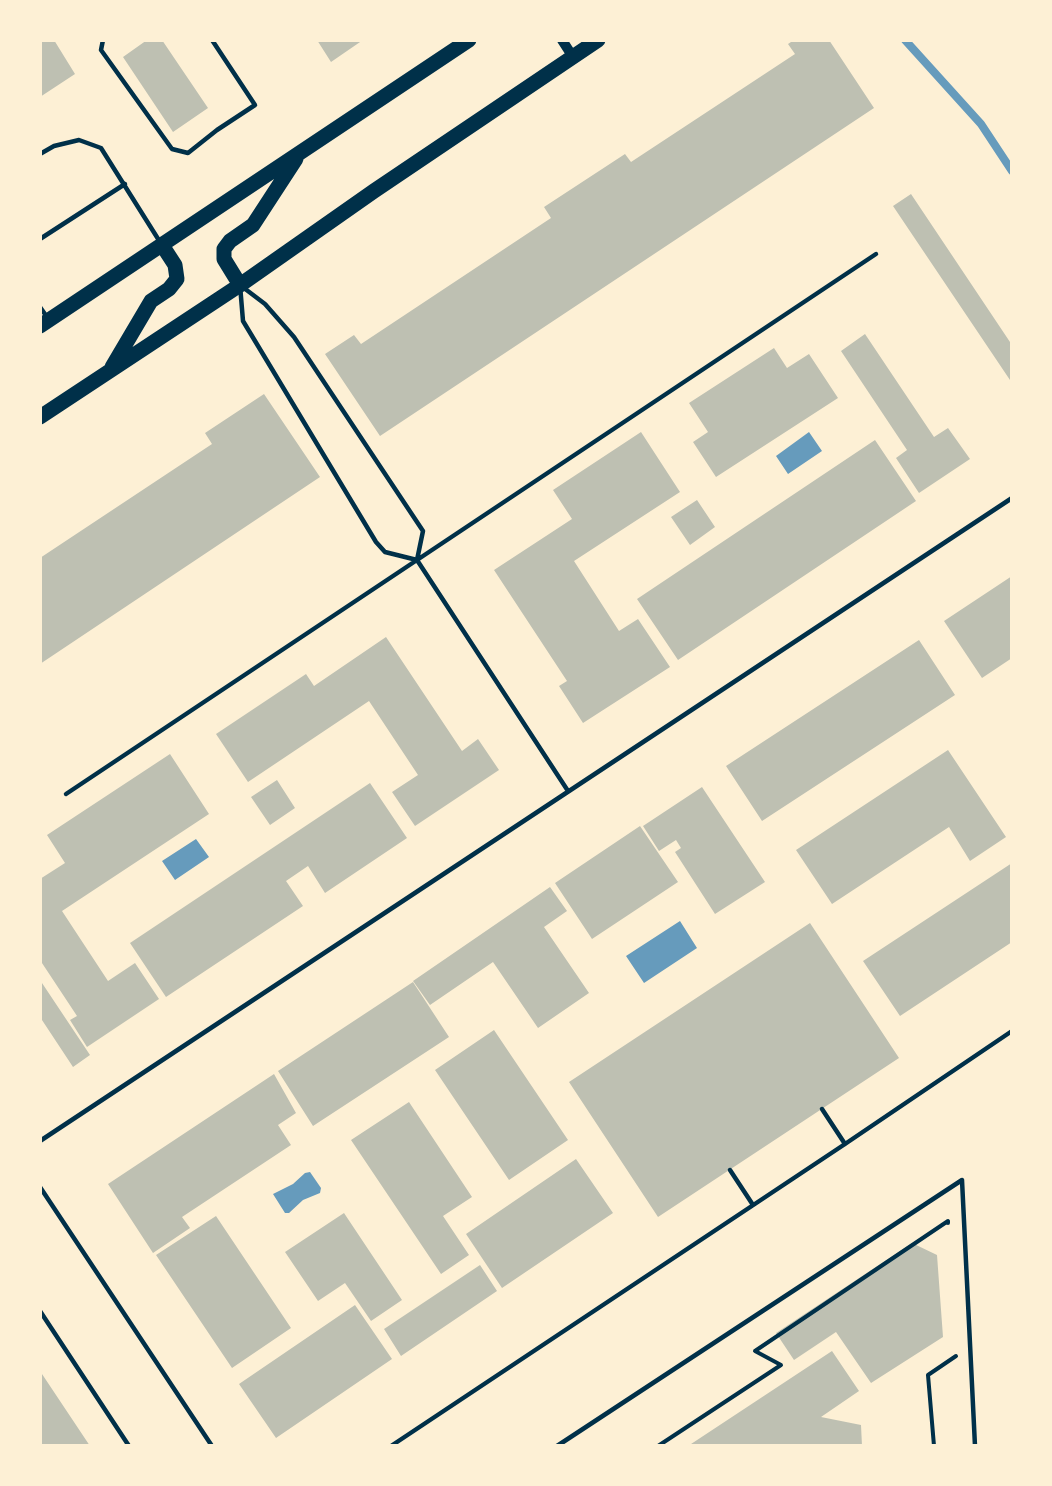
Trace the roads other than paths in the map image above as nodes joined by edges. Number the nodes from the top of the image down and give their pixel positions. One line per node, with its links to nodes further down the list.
1 (103, 40): 2 (lane)
2 (213, 40)
3 (469, 40): 8 (main road)
4 (562, 40): 6 (street)
5 (598, 40): 6 (main road)
6 (573, 57): 13 (main road)
7 (40, 154): 9 (lane)
8 (299, 154): 11 (main road); 13 (main road)
9 (125, 184): 10 (lane); 11 (lane)
10 (40, 239)
11 (162, 245): 15 (main road); 16 (main road)
12 (876, 254): 19 (lane)
13 (240, 285): 16 (main road); 19 (lane); 19 (lane)
14 (40, 307): 15 (lane)
15 (45, 323)
16 (108, 372): 17 (main road)
17 (40, 417)
18 (1011, 498): 20 (lane)
19 (417, 560): 20 (lane); 21 (lane)
20 (568, 791): 24 (lane)
21 (66, 794)
22 (1011, 1031): 25 (lane)
23 (822, 1109): 25 (lane)
24 (40, 1141)
25 (845, 1144): 28 (lane)
26 (730, 1170): 28 (lane)
27 (40, 1187): 31 (lane)
28 (753, 1205): 32 (lane)
29 (40, 1311): 30 (lane)
30 (129, 1446)
31 (212, 1446)
32 (391, 1446)
33 (557, 1446): 34 (lane)
34 (975, 1446)

